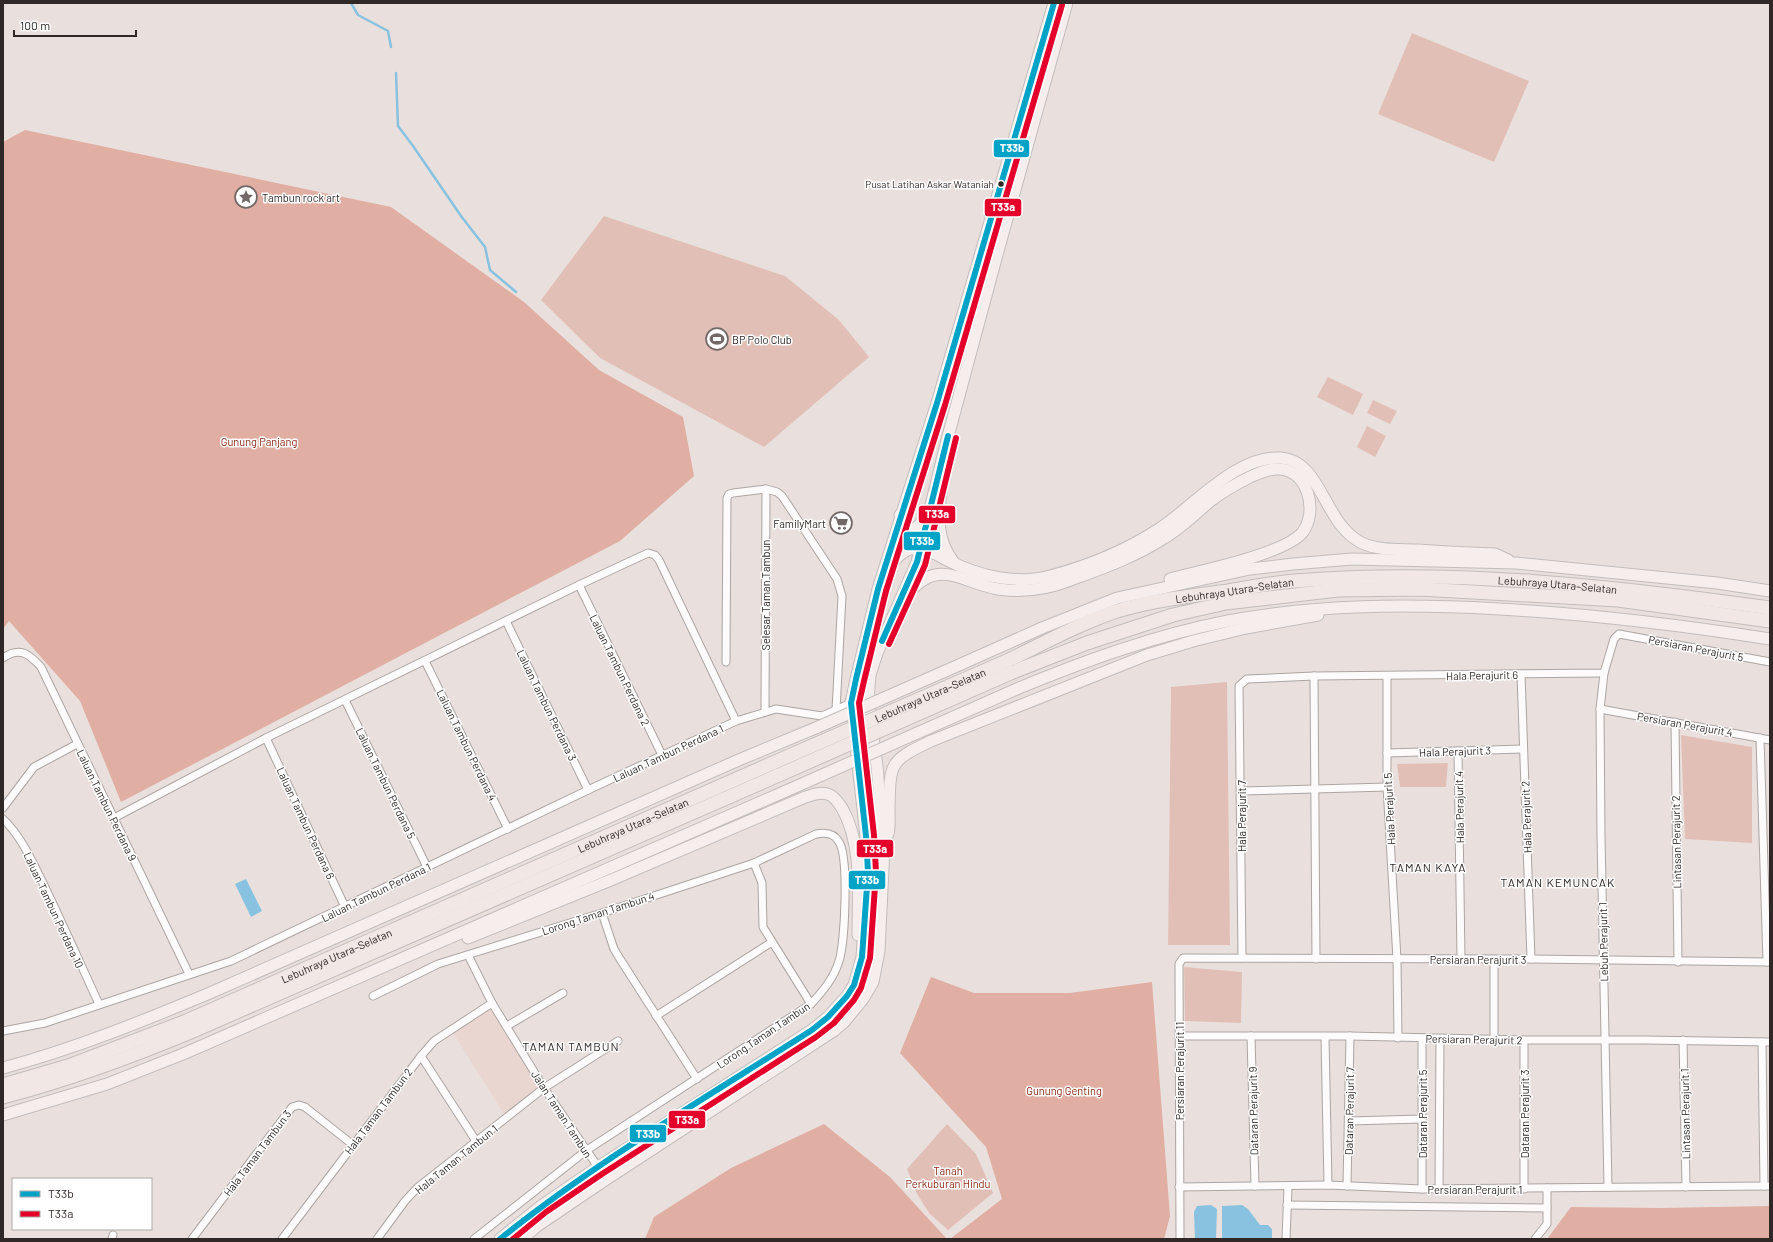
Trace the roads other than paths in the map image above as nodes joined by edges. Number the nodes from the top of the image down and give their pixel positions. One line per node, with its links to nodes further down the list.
1 (1054, 3): 3 (main road)
2 (1067, 3): 4 (main road)
3 (1000, 184): 4 (main road); 5 (main road)
4 (998, 247): 5 (main road); 6 (main road)
5 (964, 308): 9 (main road)
6 (946, 444): 8 (main road); 12 (main road)
7 (766, 489): 25 (street); 35 (street); 36 (street, Selesar Taman Tambun)
8 (932, 503): 9 (main road); 10 (main road)
9 (900, 515): 14 (main road)
10 (920, 548): 12 (main road); 14 (main road); 19 (main road)
11 (1516, 563): 12 (main road); 15 (main road); 16 (main road)
12 (955, 564)
13 (579, 585): 20 (street); 37 (street, Laluan Tambun Perdana 1); 46 (street, Laluan Tambun Perdana 2)
14 (879, 588): 33 (main road)
15 (1770, 591)
16 (1117, 598): 19 (main road); 99 (main road, bridge)
17 (1348, 607): 22 (main road); 56 (main road); 72 (main road, bridge)
18 (1770, 608): 101 (highway, Lebuhraya Utara–Selatan, bridge)
19 (896, 609): 56 (main road)
20 (506, 621): 24 (street); 49 (street, Laluan Tambun Perdana 3)
21 (1770, 621): 103 (highway, Lebuhraya Utara–Selatan, bridge)
22 (1770, 639)
23 (3, 658): 42 (street, Laluan Tambun Perdana 9)
24 (425, 661): 32 (street); 54 (street, Laluan Tambun Perdana 4)
25 (726, 662)
26 (1770, 662): 27 (street, Persiaran Perajurit 5)
27 (1604, 673): 28 (street, Hala Perajurit 6); 34 (street, Lebuh Perajurit 1)
28 (1521, 674): 30 (street, Hala Perajurit 6); 43 (street, Hala Perajurit 2)
29 (1314, 676): 30 (street, Hala Perajurit 6); 31 (street, Hala Perajurit 6); 48 (street)
30 (1387, 676): 45 (street, Hala Perajurit 5)
31 (1247, 679): 50 (street, Hala Perajurit 7)
32 (345, 700): 39 (street); 58 (street, Laluan Tambun Perdana 5)
33 (851, 702): 35 (street, Laluan Tambun Perdana 1); 63 (main road)
34 (1600, 709): 38 (street, Persiaran Perajurit 4); 71 (street, Lebuh Perajurit 1)
35 (836, 710): 36 (street, Laluan Tambun Perdana 1)
36 (765, 712): 37 (street, Laluan Tambun Perdana 1)
37 (736, 721): 46 (street, Laluan Tambun Perdana 1)
38 (1675, 722): 40 (street, Persiaran Perajurit 4); 73 (street, Lintasan Perajurit 2)
39 (266, 738): 52 (street); 59 (street, Laluan Tambun Perdana 6)
40 (1760, 738): 41 (street, Persiaran Perajurit 4); 74 (street)
41 (1770, 740)
42 (77, 744): 51 (street); 52 (street, Laluan Tambun Perdana 9)
43 (1523, 749): 44 (street, Hala Perajurit 3); 69 (street, Hala Perajurit 2)
44 (1458, 751): 45 (street, Hala Perajurit 3); 68 (street, Hala Perajurit 4)
45 (1387, 753): 47 (street, Hala Perajurit 5)
46 (662, 755): 49 (street, Laluan Tambun Perdana 1)
47 (1387, 787): 48 (street); 67 (street, Hala Perajurit 5)
48 (1315, 788): 50 (street); 66 (street)
49 (588, 790): 54 (street, Laluan Tambun Perdana 1)
50 (1241, 791): 65 (street, Hala Perajurit 7)
51 (3, 808)
52 (114, 818): 75 (street, Laluan Tambun Perdana 9)
53 (3, 819): 79 (street, Laluan Tambun Perdana 10)
54 (508, 829): 58 (street, Laluan Tambun Perdana 1)
55 (824, 832): 57 (street, Lorong Taman Tambun 4); 80 (street, Lorong Taman Tambun)
56 (884, 848): 130 (main road)
57 (754, 863): 60 (street, Lorong Taman Tambun 4); 61 (street)
58 (427, 867): 59 (street, Laluan Tambun Perdana 1)
59 (345, 907): 75 (street, Laluan Tambun Perdana 1)
60 (602, 913): 62 (street, Lorong Taman Tambun 4); 81 (street)
61 (772, 942): 80 (street); 81 (street)
62 (468, 956): 77 (street, Lorong Taman Tambun 4); 78 (street, Jalan Taman Tambun)
63 (862, 957): 72 (main road); 110 (main road)
64 (1185, 958): 65 (street, Persiaran Perajurit 3); 84 (street, Persiaran Perajurit 11)
65 (1242, 958): 66 (street, Persiaran Perajurit 3)
66 (1316, 959): 67 (street, Persiaran Perajurit 3)
67 (1397, 959): 68 (street, Persiaran Perajurit 3); 88 (street, Hala Perajurit 5)
68 (1461, 959): 70 (street, Persiaran Perajurit 3)
69 (1531, 959): 70 (street, Persiaran Perajurit 3); 71 (street, Persiaran Perajurit 3)
70 (1494, 960): 91 (street)
71 (1604, 961): 73 (street, Persiaran Perajurit 3); 93 (street, Lebuh Perajurit 1)
72 (395, 962): 104 (main road)
73 (1678, 962): 74 (street, Persiaran Perajurit 3)
74 (1768, 962)
75 (189, 974): 79 (street, Laluan Tambun Perdana 1)
76 (563, 993): 82 (street)
77 (373, 996)
78 (492, 1003): 82 (street, Jalan Taman Tambun); 98 (street, Hala Taman Tambun 2)
79 (99, 1004): 83 (street, Laluan Tambun Perdana 1)
80 (811, 1004): 100 (street, Lorong Taman Tambun)
81 (656, 1016): 100 (street)
82 (507, 1026): 102 (street, Jalan Taman Tambun)
83 (3, 1031)
84 (1179, 1036): 85 (street, Persiaran Perajurit 2); 115 (street, Persiaran Perajurit 11)
85 (1252, 1036): 87 (street, Persiaran Perajurit 2); 112 (street, Dataran Perajurit 9)
86 (1350, 1036): 87 (street, Persiaran Perajurit 2); 88 (street, Persiaran Perajurit 2); 106 (street, Dataran Perajurit 7)
87 (1325, 1037): 111 (street, Dataran Perajurit 7)
88 (1398, 1038): 89 (street, Persiaran Perajurit 2)
89 (1422, 1038): 90 (street, Persiaran Perajurit 2); 105 (street, Dataran Perajurit 5)
90 (1440, 1039): 91 (street, Persiaran Perajurit 2); 122 (street, Dataran Perajurit 5)
91 (1494, 1040): 92 (street, Persiaran Perajurit 2)
92 (1524, 1040): 93 (street, Persiaran Perajurit 2); 119 (street, Dataran Perajurit 3)
93 (1606, 1040): 94 (street, Persiaran Perajurit 2); 117 (street, Lebuh Perajurit 1)
94 (1683, 1040): 96 (street, Persiaran Perajurit 2); 118 (street, Lintasan Perajurit 1)
95 (618, 1041): 102 (street, Hala Taman Tambun 1)
96 (1762, 1042): 97 (street, Persiaran Perajurit 2); 114 (street)
97 (1770, 1042)
98 (421, 1056): 107 (street); 108 (street, Hala Taman Tambun 2)
99 (3, 1068)
100 (697, 1079): 109 (street, Lorong Taman Tambun)
101 (3, 1085)
102 (544, 1088): 107 (street, Hala Taman Tambun 1); 109 (street, Jalan Taman Tambun)
103 (3, 1097)
104 (3, 1115)
105 (1422, 1119): 106 (street); 121 (street, Dataran Perajurit 5)
106 (1348, 1121): 113 (street, Dataran Perajurit 7)
107 (476, 1141): 127 (street, Hala Taman Tambun 1)
108 (353, 1145): 125 (street, Hala Taman Tambun 3); 126 (street, Hala Taman Tambun 2)
109 (587, 1150): 110 (street, Jalan Taman Tambun); 128 (street, Lorong Taman Tambun)
110 (598, 1167): 129 (main road)
111 (1328, 1185): 113 (street, Persiaran Perajurit 1); 116 (street, Persiaran Perajurit 1)
112 (1255, 1186): 115 (street, Persiaran Perajurit 1); 116 (street, Persiaran Perajurit 1)
113 (1347, 1186): 121 (street, Persiaran Perajurit 1)
114 (1767, 1186): 118 (street, Persiaran Perajurit 1)
115 (1179, 1187): 131 (street, Persiaran Perajurit 11)
116 (1288, 1187): 123 (street)
117 (1608, 1187): 118 (street, Persiaran Perajurit 1); 120 (street, Persiaran Perajurit 1)
118 (1686, 1187)
119 (1524, 1188): 120 (street, Persiaran Perajurit 1); 122 (street, Persiaran Perajurit 1)
120 (1547, 1188): 124 (street)
121 (1422, 1189): 122 (street, Persiaran Perajurit 1)
122 (1439, 1189)
123 (1287, 1205): 124 (street, Persiaran Perajurit 1); 132 (street)
124 (1547, 1208): 133 (street)
125 (192, 1239)
126 (282, 1239)
127 (377, 1239)
128 (474, 1239)
129 (500, 1239)
130 (522, 1239)
131 (1180, 1239)
132 (1286, 1239)
133 (1535, 1239)

